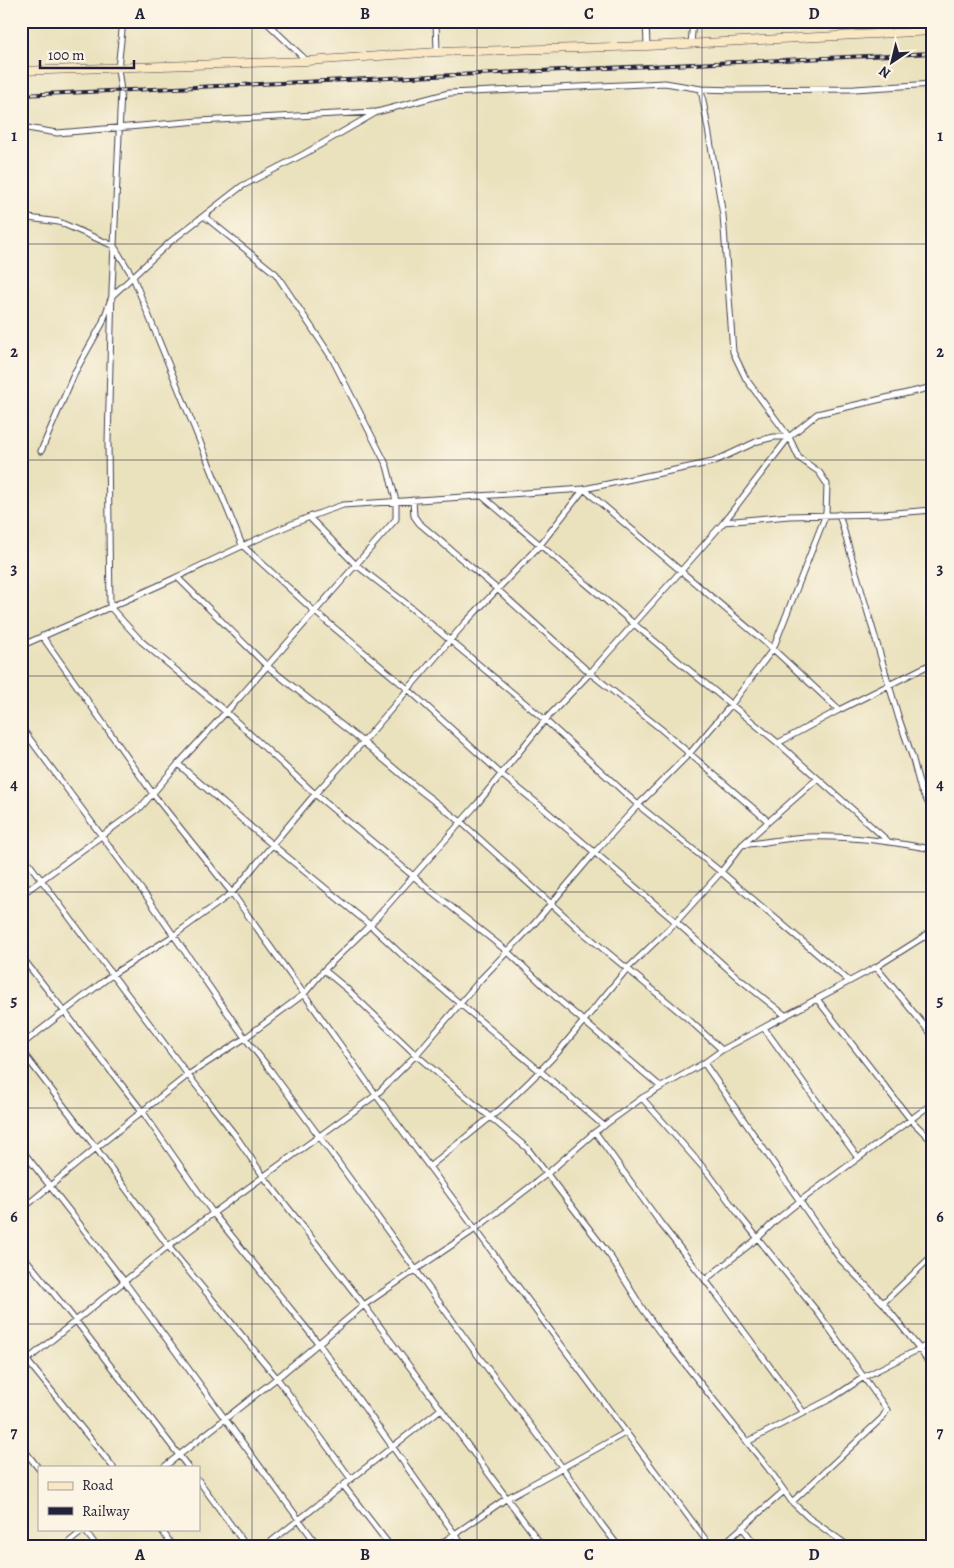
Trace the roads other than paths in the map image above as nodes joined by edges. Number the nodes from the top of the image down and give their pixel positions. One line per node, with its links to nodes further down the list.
1 (122, 21): 11 (street)
2 (265, 21): 10 (street)
3 (436, 21): 9 (street)
4 (646, 21): 8 (street)
5 (693, 21): 7 (street)
6 (933, 31): 7 (street)
7 (691, 44): 8 (street)
8 (647, 46): 9 (street)
9 (437, 52): 10 (street)
10 (307, 61): 11 (street)
11 (118, 69): 12 (street); 17 (street)
12 (21, 71)
13 (933, 84): 14 (street)
14 (702, 89): 15 (street); 24 (street)
15 (377, 112): 17 (street); 18 (street)
16 (21, 127): 17 (street)
17 (119, 127): 20 (street)
18 (204, 216): 21 (street); 29 (street)
19 (21, 217): 20 (street)
20 (114, 246): 21 (street); 22 (street)
21 (133, 277): 22 (street); 35 (street)
22 (112, 296): 25 (street); 41 (street)
23 (933, 387): 24 (street)
24 (789, 437): 26 (street); 31 (street); 34 (street)
25 (42, 452)
26 (584, 489): 27 (street); 36 (street); 38 (street)
27 (482, 496): 28 (street); 36 (street)
28 (413, 500): 29 (street); 40 (street)
29 (396, 501): 33 (street); 37 (street)
30 (933, 510): 32 (street)
31 (826, 514): 32 (street); 34 (street); 47 (street)
32 (839, 514): 51 (street)
33 (309, 517): 35 (street); 37 (street)
34 (724, 522): 38 (street)
35 (242, 545): 39 (street); 42 (street)
36 (540, 545): 40 (street); 43 (street)
37 (355, 564): 42 (street); 45 (street)
38 (680, 572): 43 (street); 47 (street)
39 (177, 577): 41 (street); 49 (street)
40 (498, 589): 45 (street); 50 (street)
41 (110, 608): 44 (street); 55 (street)
42 (314, 611): 49 (street); 52 (street)
43 (634, 623): 50 (street); 53 (street)
44 (42, 636): 46 (street); 64 (street)
45 (450, 640): 52 (street); 56 (street)
46 (21, 646)
47 (773, 649): 53 (street); 54 (street)
48 (933, 663): 51 (street)
49 (267, 666): 55 (street); 58 (street)
50 (590, 673): 56 (street); 60 (street)
51 (889, 686): 54 (street); 67 (street)
52 (409, 690): 58 (street); 62 (street)
53 (732, 705): 59 (street); 60 (street)
54 (839, 710): 59 (street)
55 (226, 712): 61 (street); 65 (street)
56 (545, 720): 62 (street); 66 (street)
57 (21, 727): 70 (street)
58 (363, 742): 65 (street); 69 (street)
59 (778, 743): 63 (street)
60 (690, 753): 66 (street); 68 (street)
61 (178, 764): 64 (street); 72 (street)
62 (501, 774): 69 (street); 75 (street)
63 (817, 779): 68 (street); 71 (street)
64 (154, 794): 70 (street); 80 (street)
65 (315, 794): 72 (street); 78 (street)
66 (638, 805): 75 (street); 77 (street)
67 (933, 811)
68 (768, 821): 73 (street)
69 (461, 822): 78 (street); 82 (street)
70 (101, 836): 79 (street); 87 (street)
71 (888, 841): 73 (street); 74 (street)
72 (272, 844): 80 (street); 84 (street)
73 (742, 845): 77 (street)
74 (933, 849)
75 (595, 852): 82 (street); 83 (street)
76 (21, 853): 79 (street)
77 (721, 872): 83 (street); 95 (street)
78 (414, 875): 84 (street); 89 (street)
79 (42, 880): 81 (street); 94 (street)
80 (232, 893): 87 (street); 96 (street)
81 (21, 895)
82 (552, 904): 89 (street); 92 (street)
83 (676, 922): 92 (street); 100 (street)
84 (370, 925): 93 (street); 98 (street)
85 (933, 931): 86 (street)
86 (925, 935): 88 (street); 91 (street)
87 (173, 936): 94 (street); 104 (street)
88 (933, 946)
89 (508, 952): 98 (street); 101 (street)
90 (21, 956): 99 (street)
91 (876, 967): 95 (street); 103 (street)
92 (627, 969): 101 (street); 107 (street)
93 (324, 970): 96 (street); 108 (street)
94 (113, 974): 99 (street); 111 (street)
95 (849, 980): 97 (street)
96 (304, 994): 104 (street); 113 (street)
97 (817, 999): 100 (street); 118 (street)
98 (460, 1004): 108 (street); 110 (street)
99 (64, 1011): 105 (street); 116 (street)
100 (786, 1016): 102 (street)
101 (584, 1021): 110 (street); 112 (street)
102 (764, 1028): 107 (street); 125 (street)
103 (933, 1036)
104 (244, 1038): 111 (street); 121 (street)
105 (21, 1045)
106 (21, 1050): 123 (street)
107 (722, 1050): 109 (street)
108 (416, 1055): 113 (street); 117 (street)
109 (704, 1063): 112 (street); 130 (street)
110 (540, 1071): 117 (street); 119 (street)
111 (188, 1075): 116 (street); 128 (street)
112 (661, 1087): 114 (street)
113 (376, 1096): 121 (street); 126 (street)
114 (642, 1098): 119 (street); 134 (street)
115 (933, 1103): 118 (street)
116 (142, 1111): 123 (street); 132 (street)
117 (491, 1116): 126 (street); 127 (street)
118 (911, 1120): 122 (street); 125 (street)
119 (604, 1126): 120 (street)
120 (595, 1132): 127 (street); 139 (street)
121 (320, 1136): 128 (street); 138 (street)
122 (933, 1142)
123 (96, 1148): 129 (street); 135 (street)
124 (21, 1149): 129 (street)
125 (858, 1158): 130 (street)
126 (429, 1167): 133 (street)
127 (548, 1173): 133 (street); 157 (street)
128 (264, 1177): 132 (street); 142 (street)
129 (49, 1187): 131 (street); 140 (street)
130 (800, 1201): 134 (street); 141 (street)
131 (21, 1210)
132 (213, 1212): 135 (street); 145 (street)
133 (474, 1230): 138 (street); 156 (street)
134 (758, 1238): 139 (street); 151 (street)
135 (168, 1246): 140 (street); 152 (street)
136 (21, 1253): 143 (street)
137 (933, 1255): 141 (street)
138 (415, 1268): 142 (street); 164 (street)
139 (705, 1280): 154 (street)
140 (124, 1282): 143 (street); 155 (street)
141 (883, 1303): 146 (street)
142 (364, 1305): 145 (street); 153 (street)
143 (76, 1321): 148 (street); 160 (street)
144 (933, 1342): 146 (street)
145 (319, 1344): 152 (street); 159 (street)
146 (919, 1348): 150 (street); 151 (street)
147 (21, 1353): 148 (street)
148 (27, 1360): 149 (street); 161 (street)
149 (21, 1366)
150 (933, 1370)
151 (864, 1377): 154 (street); 171 (street)
152 (277, 1378): 155 (street); 166 (street)
153 (441, 1410): 159 (street); 170 (street)
154 (804, 1413): 157 (street)
155 (225, 1420): 160 (street); 172 (street)
156 (625, 1433): 164 (street); 191 (street)
157 (747, 1442): 169 (street)
158 (21, 1446): 165 (street)
159 (394, 1447): 166 (street); 177 (street)
160 (180, 1455): 162 (street); 163 (street)
161 (112, 1466)
162 (165, 1466)
163 (187, 1466)
164 (562, 1467): 170 (street); 188 (street)
165 (38, 1468)
166 (351, 1478): 168 (street)
167 (200, 1482): 181 (street)
168 (343, 1485): 172 (street); 184 (street)
169 (784, 1491): 171 (street); 173 (street)
170 (507, 1498): 177 (street); 187 (street)
171 (792, 1502): 194 (street)
172 (300, 1519): 182 (street); 183 (street)
173 (742, 1527): 192 (street); 193 (street)
174 (83, 1530): 178 (street)
175 (85, 1530): 179 (street)
176 (162, 1530): 180 (street)
177 (455, 1533): 185 (street); 186 (street)
178 (62, 1547)
179 (97, 1547)
180 (173, 1547)
181 (247, 1547)
182 (264, 1547)
183 (319, 1547)
184 (390, 1547)
185 (436, 1547)
186 (464, 1547)
187 (543, 1547)
188 (619, 1547)
189 (679, 1547): 190 (street)
190 (691, 1547)
191 (711, 1547)
192 (720, 1547)
193 (757, 1547)
194 (850, 1547)

